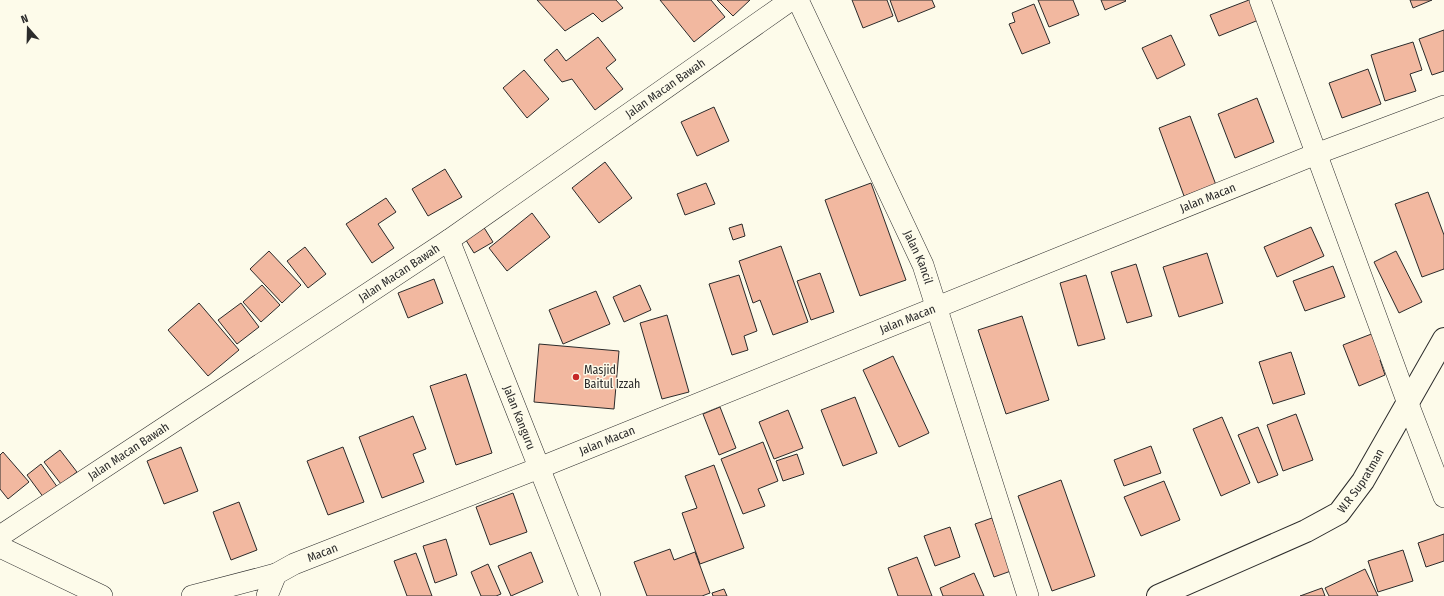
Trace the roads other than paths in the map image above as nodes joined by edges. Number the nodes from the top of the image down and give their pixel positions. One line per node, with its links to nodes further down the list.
1 (791, 0): 6 (street, Jalan Macan Bawah)
2 (798, 0): 7 (street, Jalan Kancil)
3 (1260, 0): 5 (street)
4 (1444, 106): 5 (street, Jalan Macan)
5 (1316, 154): 7 (street, Jalan Macan); 9 (street)
6 (449, 240): 10 (street, Jalan Kanguru); 13 (street, Jalan Macan Bawah)
7 (936, 306): 10 (street, Jalan Macan); 20 (street, Jalan Kancil)
8 (1444, 339): 9 (street, W.R Supratman)
9 (1407, 401): 11 (street); 21 (street, W.R Supratman)
10 (539, 468): 12 (street, Jalan Macan); 19 (street, Jalan Kanguru)
11 (1444, 497)
12 (371, 534): 15 (street, Macan)
13 (0, 536)
14 (0, 547): 16 (street)
15 (276, 574): 17 (street, Macan); 18 (street)
16 (102, 596)
17 (192, 596)
18 (268, 596)
19 (590, 596)
20 (1028, 596)
21 (1158, 596)

